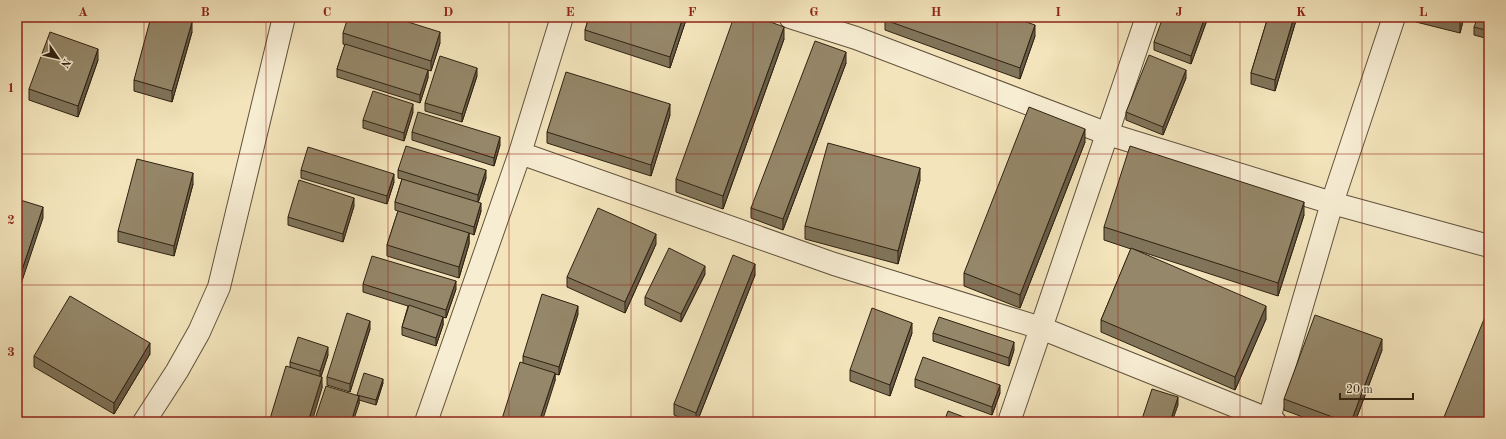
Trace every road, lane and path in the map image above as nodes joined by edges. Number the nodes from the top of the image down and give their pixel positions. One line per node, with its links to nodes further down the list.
1 (284, 17): 12 (street)
2 (562, 17): 7 (street)
3 (790, 17): 6 (street)
4 (1147, 17): 6 (street)
5 (1394, 17): 8 (street)
6 (1108, 134): 8 (street); 10 (street)
7 (520, 153): 10 (street); 13 (street)
8 (1332, 203): 9 (street); 11 (street)
9 (1489, 246)
10 (1041, 328): 11 (street); 14 (street)
11 (1271, 421)
12 (144, 422)
13 (426, 422)
14 (1009, 422)

